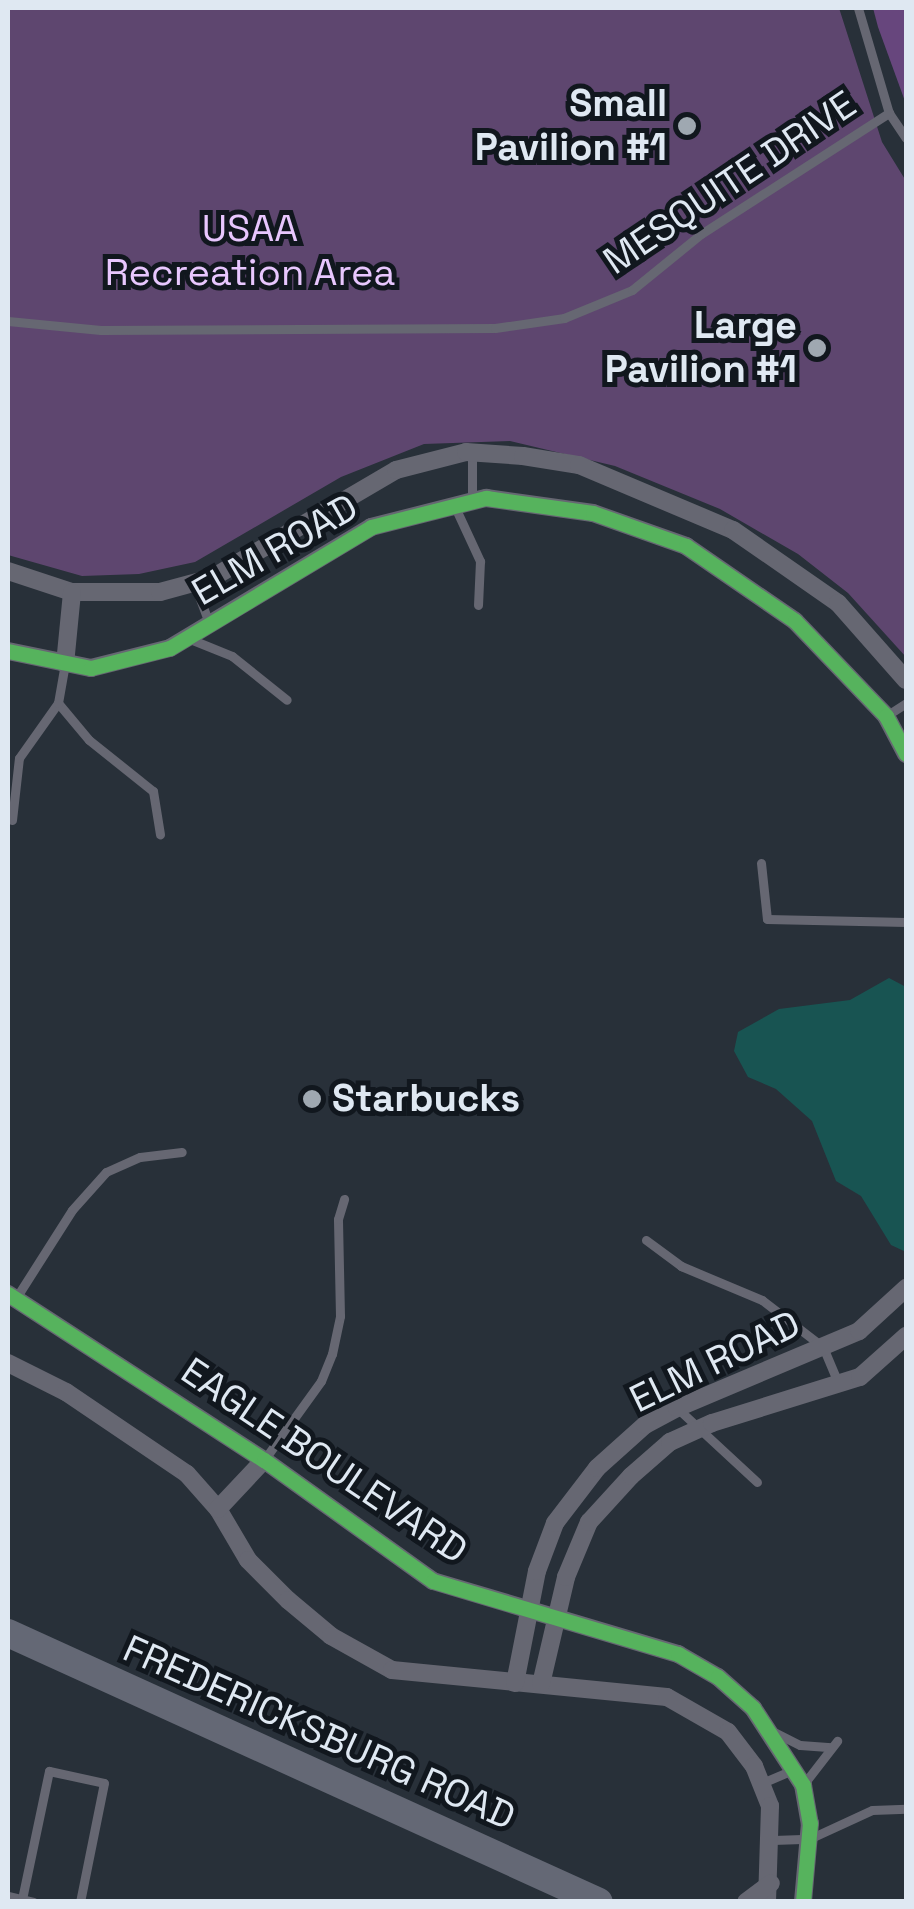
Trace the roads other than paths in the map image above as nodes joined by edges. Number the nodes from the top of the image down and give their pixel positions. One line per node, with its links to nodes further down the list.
1 (858, 8): 2 (lane)
2 (889, 113): 3 (lane); 4 (lane, MESQUITE DRIVE)
3 (906, 138)
4 (8, 321)
5 (472, 452): 6 (lane); 8 (street, ELM ROAD); 15 (street, ELM ROAD)
6 (463, 503): 10 (lane); 11 (street, ELM ROAD); 19 (street, ELM ROAD)
7 (8, 571): 9 (street, ELM ROAD)
8 (194, 583): 9 (street, ELM ROAD); 11 (lane)
9 (72, 592): 14 (street)
10 (478, 606)
11 (210, 626): 12 (street, ELM ROAD)
12 (188, 638): 14 (street, ELM ROAD); 16 (lane)
13 (8, 651): 14 (street, ELM ROAD)
14 (65, 664): 17 (lane)
15 (906, 680)
16 (287, 700)
17 (58, 703): 21 (lane); 22 (lane)
18 (906, 703): 19 (lane)
19 (886, 716): 20 (street, ELM ROAD)
20 (906, 754)
21 (12, 820)
22 (160, 834)
23 (760, 863): 24 (lane)
24 (906, 922)
25 (182, 1152): 29 (lane)
26 (344, 1199): 36 (lane)
27 (646, 1240): 31 (lane)
28 (906, 1288): 31 (street, ELM ROAD)
29 (10, 1301): 36 (street, EAGLE BOULEVARD)
30 (906, 1336): 33 (street, ELM ROAD)
31 (823, 1346): 33 (lane); 34 (street, ELM ROAD)
32 (8, 1363): 38 (street)
33 (839, 1385): 35 (street, ELM ROAD)
34 (677, 1408): 35 (lane); 39 (street, ELM ROAD)
35 (702, 1428): 37 (lane); 40 (street, ELM ROAD)
36 (264, 1460): 38 (street); 39 (street, EAGLE BOULEVARD)
37 (757, 1482)
38 (218, 1509): 42 (street)
39 (527, 1613): 40 (street, EAGLE BOULEVARD); 42 (street, ELM ROAD)
40 (554, 1620): 43 (street, ELM ROAD); 44 (street, EAGLE BOULEVARD)
41 (8, 1634): 56 (main road, FREDERICKSBURG ROAD)
42 (515, 1683): 43 (street)
43 (541, 1684): 46 (street)
44 (768, 1728): 45 (street, EAGLE BOULEVARD); 45 (lane)
45 (799, 1777): 46 (lane); 48 (street, EAGLE BOULEVARD)
46 (762, 1783): 49 (street)
47 (906, 1809): 48 (lane)
48 (809, 1839): 49 (lane); 52 (street, EAGLE BOULEVARD)
49 (773, 1840): 50 (street)
50 (769, 1892): 57 (street)
51 (8, 1896): 53 (lane)
52 (806, 1897)
53 (22, 1899): 54 (lane); 55 (lane)
54 (33, 1902)
55 (80, 1902)
56 (599, 1902)
57 (746, 1902)

